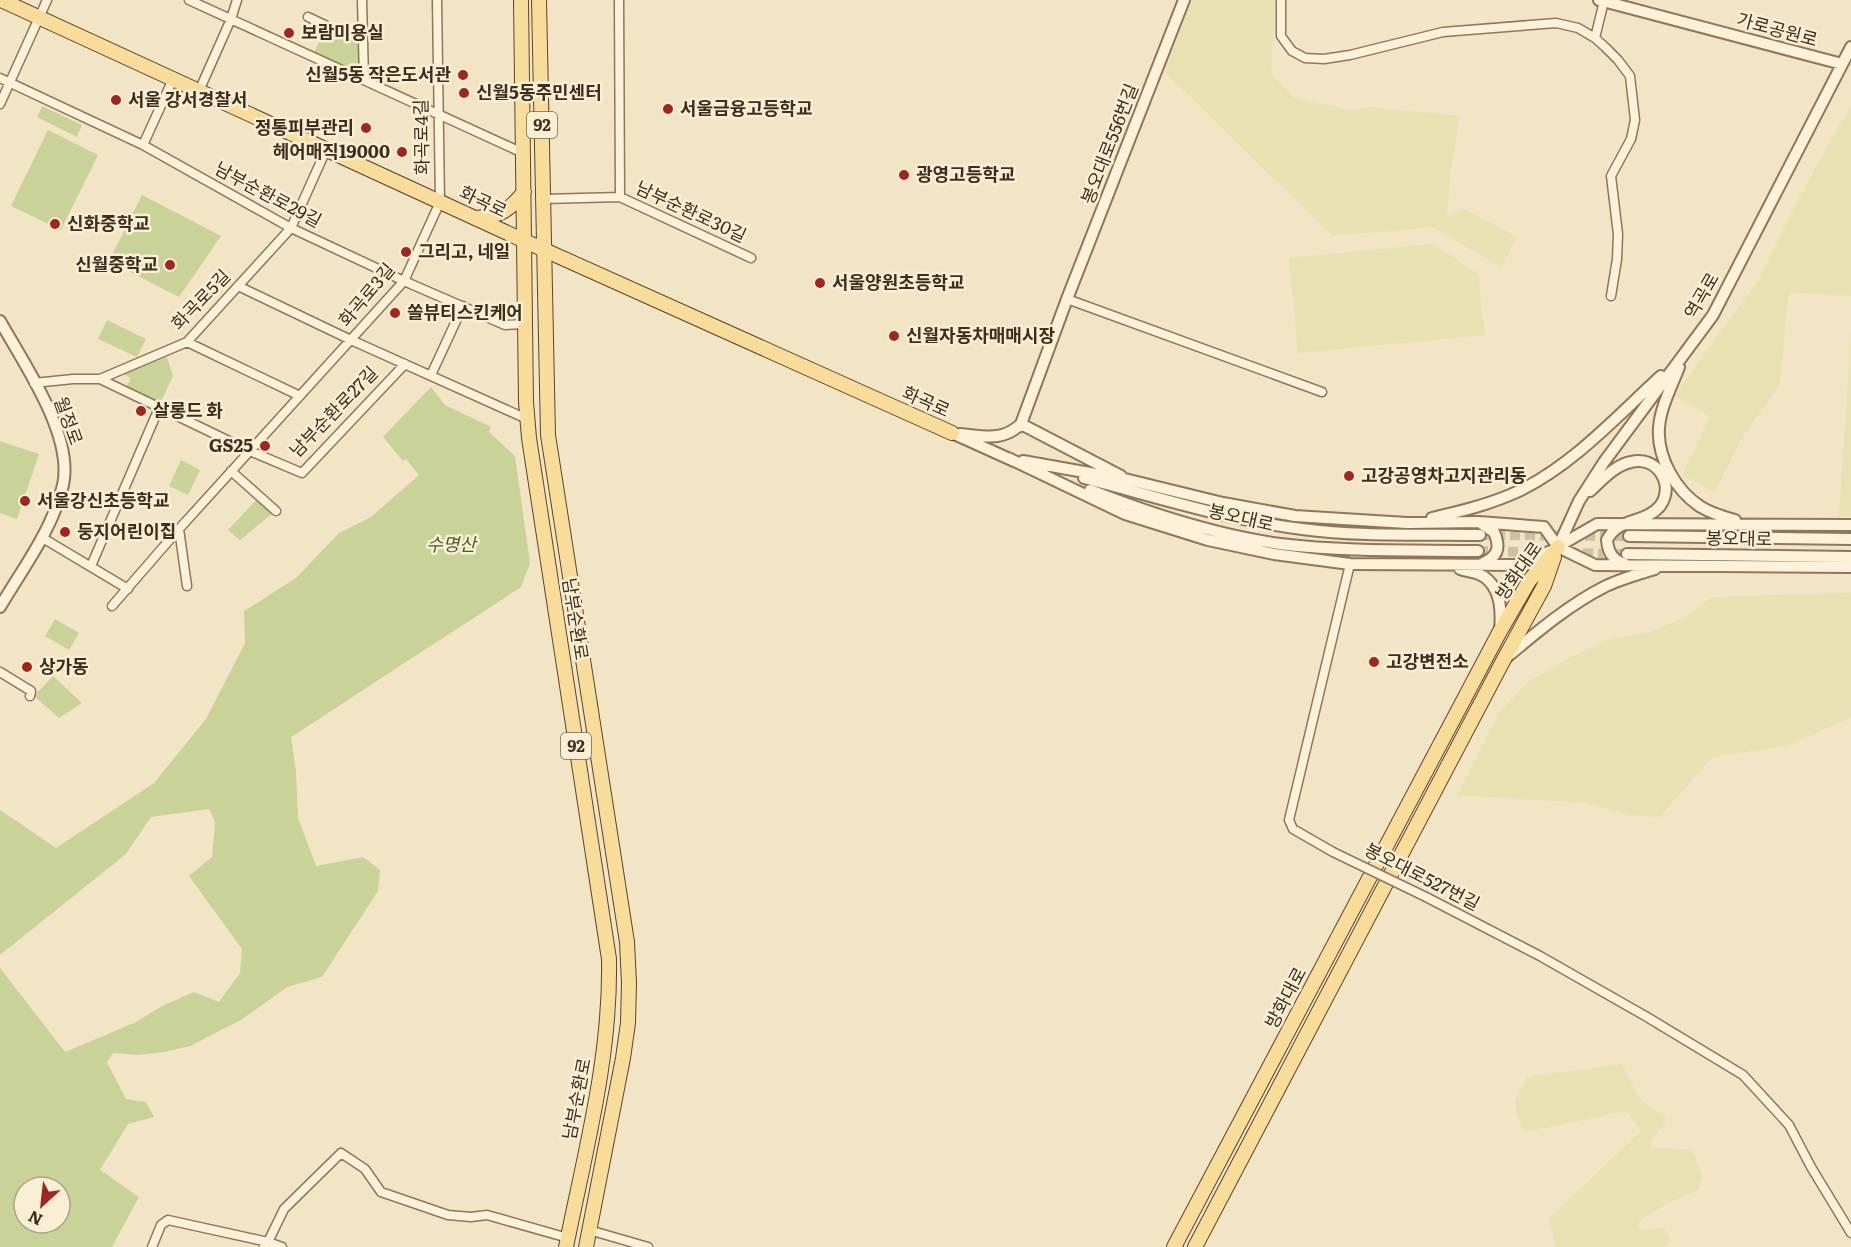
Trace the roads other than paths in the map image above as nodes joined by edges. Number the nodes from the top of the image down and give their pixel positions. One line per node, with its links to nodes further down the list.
1 (1, 0): 14 (main road, 화곡로)
2 (47, 0): 14 (street)
3 (189, 0): 15 (street)
4 (237, 0): 15 (street)
5 (362, 0): 22 (street)
6 (437, 0): 26 (street, 화곡로4길)
7 (521, 0): 29 (main road, 남부순환로 / 92)
8 (539, 0): 32 (main road, 남부순환로 / 92)
9 (619, 0): 33 (street)
10 (1184, 0): 43 (street, 봉오대로556번길)
11 (1281, 0): 17 (street)
12 (1602, 1): 17 (street); 19 (street, 가로공원로)
13 (308, 17): 16 (street)
14 (39, 18): 21 (main road, 화곡로); 23 (street)
15 (231, 19): 22 (street); 24 (street)
16 (325, 25)
17 (1595, 38): 42 (street)
18 (1851, 47): 19 (street, 역곡로)
19 (1842, 64): 51 (street, 역곡로)
20 (0, 78): 23 (street, 남부순환로29길)
21 (173, 79): 24 (main road, 화곡로); 27 (street)
22 (364, 80): 26 (street)
23 (10, 83): 25 (street); 27 (street, 남부순환로29길)
24 (199, 91): 28 (main road, 화곡로)
25 (0, 105)
26 (439, 114): 29 (street); 34 (street, 화곡로4길)
27 (143, 145): 36 (street, 남부순환로29길)
28 (326, 150): 34 (main road, 화곡로); 36 (street, 화곡로5길)
29 (524, 153): 30 (main road, 남부순환로 / 92)
30 (524, 172): 31 (main road, 남부순환로 / 92); 32 (main road)
31 (524, 192): 35 (main road); 37 (main road, 남부순환로 / 92)
32 (544, 196): 33 (street, 남부순환로30길); 38 (main road, 남부순환로 / 92)
33 (621, 197): 39 (street, 남부순환로30길)
34 (440, 202): 35 (main road, 화곡로); 40 (street, 화곡로3길)
35 (476, 218): 37 (main road, 화곡로)
36 (291, 228): 40 (street, 남부순환로29길); 41 (street, 화곡로5길)
37 (525, 241): 38 (main road, 화곡로); 44 (main road, 남부순환로 / 92)
38 (545, 251): 50 (main road, 남부순환로 / 92); 61 (main road, 화곡로)
39 (751, 258)
40 (404, 281): 45 (street, 남부순환로29길); 48 (street, 화곡로3길)
41 (238, 286): 48 (street, 남부순환로27길); 49 (street, 화곡로5길)
42 (1611, 296)
43 (1067, 299): 56 (street); 60 (street, 봉오대로556번길)
44 (525, 302): 47 (main road, 남부순환로 / 92); 50 (main road)
45 (463, 306): 47 (street, 남부순환로29길); 53 (street)
46 (0, 321): 55 (street, 월정로)
47 (526, 324): 59 (main road, 남부순환로 / 92)
48 (351, 340): 52 (street, 남부순환로27길); 57 (street, 화곡로3길)
49 (187, 342): 54 (street, 화곡로5길); 57 (street)
50 (546, 343): 96 (main road, 남부순환로 / 92)
51 (1684, 355): 66 (street, 역곡로); 69 (street); 71 (street)
52 (405, 364): 53 (street, 남부순환로27길); 62 (street, 남부순환로27길)
53 (430, 375): 59 (street, 남부순환로27길)
54 (100, 379): 55 (street, 화곡로5길); 58 (street)
55 (34, 383): 76 (street, 월정로)
56 (1322, 392)
57 (300, 396): 62 (street, 화곡로3길)
58 (159, 408): 62 (street); 84 (street)
59 (527, 419): 98 (main road, 남부순환로 / 92)
60 (1021, 424): 61 (street); 65 (street)
61 (951, 433): 63 (street, 봉오대로)
62 (250, 451): 64 (street, 화곡로3길)
63 (1008, 458): 65 (street); 74 (street, 봉오대로); 79 (street, 봉오대로); 82 (street)
64 (231, 471): 67 (street); 73 (street, 화곡로3길)
65 (1129, 480): 69 (street)
66 (1579, 501): 70 (street); 78 (street, 역곡로)
67 (276, 511)
68 (1479, 522): 69 (street); 78 (street); 83 (street)
69 (1407, 523)
70 (1627, 523): 71 (street); 78 (street); 81 (street)
71 (1746, 524): 72 (street)
72 (1851, 525)
73 (179, 529): 88 (street); 89 (street, 화곡로3길)
74 (1480, 535)
75 (1629, 536): 77 (street, 봉오대로)
76 (41, 537): 84 (street); 91 (street, 월정로)
77 (1851, 539)
78 (1558, 547): 81 (street); 83 (street); 92 (main road, 방화대로); 93 (main road, 방화대로)
79 (1478, 552)
80 (1851, 557): 81 (street, 봉오대로)
81 (1628, 560): 86 (street)
82 (1350, 564): 85 (street); 97 (street, 봉오대로527번길, bridge)
83 (1478, 565): 85 (street)
84 (91, 566): 89 (street)
85 (1445, 566): 92 (street)
86 (1663, 567): 87 (street); 93 (street)
87 (1851, 567)
88 (187, 586)
89 (128, 589): 90 (street, 화곡로3길)
90 (112, 606)
91 (0, 607)
92 (1499, 633): 104 (main road, 방화대로)
93 (1503, 661): 105 (main road, 방화대로)
94 (0, 672): 95 (street)
95 (30, 696)
96 (589, 1230): 102 (main road, 남부순환로 / 92); 103 (street)
97 (1851, 1233)
98 (567, 1243): 99 (street, 남부순환로)
99 (266, 1244): 100 (street); 101 (street)
100 (152, 1247)
101 (282, 1247)
102 (586, 1247)
103 (648, 1247)
104 (1174, 1247)
105 (1195, 1247)

